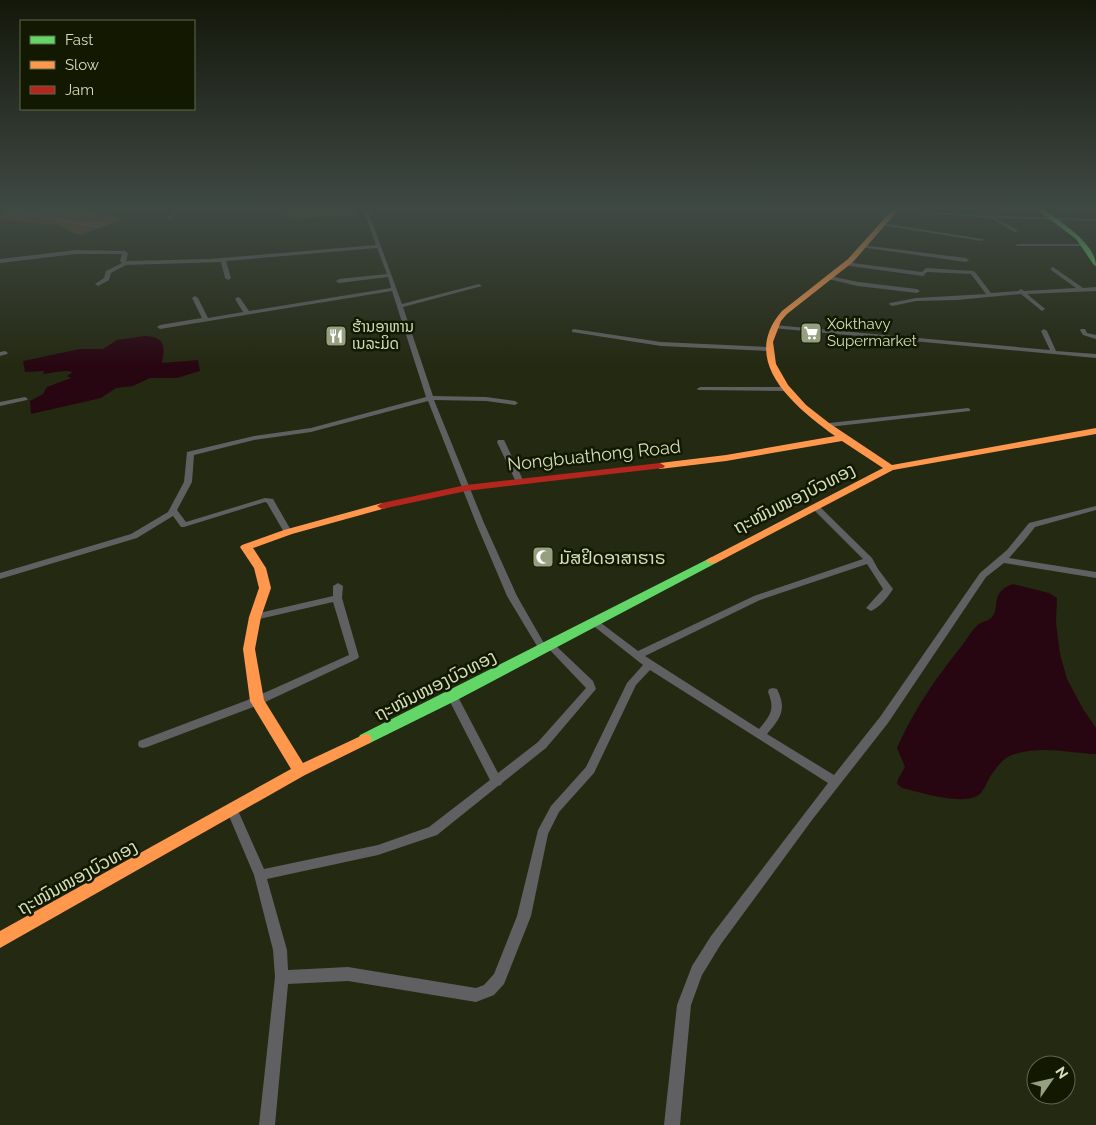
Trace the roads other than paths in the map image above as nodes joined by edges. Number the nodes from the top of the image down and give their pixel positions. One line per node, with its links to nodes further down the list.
1 (123, 260): 6 (street)
2 (207, 260): 6 (street)
3 (223, 260): 10 (street)
4 (384, 260): 9 (street)
5 (848, 260): 7 (street)
6 (126, 263): 13 (street)
7 (845, 264): 11 (street); 20 (street)
8 (1053, 269): 16 (street)
9 (390, 275): 12 (street); 15 (street)
10 (228, 278)
11 (830, 278): 18 (street); 28 (street)
12 (339, 281)
13 (98, 284)
14 (479, 286): 24 (street)
15 (394, 289): 24 (street); 26 (street)
16 (1082, 289): 17 (street); 19 (street)
17 (1096, 289)
18 (917, 291)
19 (1021, 291): 20 (street); 25 (street)
20 (988, 294): 23 (street)
21 (195, 298): 27 (street)
22 (238, 299): 26 (street)
23 (892, 304)
24 (401, 306): 39 (street)
25 (1042, 309)
26 (247, 313): 27 (street)
27 (206, 320): 29 (street)
28 (774, 326): 34 (street); 35 (street)
29 (160, 328)
30 (1084, 330): 33 (street)
31 (574, 331): 34 (street)
32 (1044, 331): 35 (street)
33 (1096, 337)
34 (769, 349): 38 (street)
35 (1054, 352): 36 (street)
36 (1096, 356)
37 (700, 389): 38 (street)
38 (786, 389): 44 (street)
39 (430, 398): 41 (street); 50 (street); 53 (street)
40 (24, 399): 42 (street)
41 (515, 403)
42 (0, 404)
43 (968, 410): 44 (street)
44 (829, 425): 46 (street)
45 (1096, 431): 48 (street, ຖະໜົນໜອງບົວທອງ)
46 (846, 437): 48 (street); 49 (street, Nongbuathong Road)
47 (501, 442): 49 (street)
48 (890, 468): 51 (street, ຖະໜົນໜອງບົວທອງ)
49 (519, 480): 50 (street, Nongbuathong Road)
50 (466, 488): 54 (street, Nongbuathong Road); 64 (street)
51 (815, 507): 55 (street); 63 (street, ຖະໜົນໜອງບົວທອງ)
52 (1096, 508): 56 (street)
53 (174, 512): 54 (street); 58 (street)
54 (288, 532): 62 (street, Nongbuathong Road)
55 (869, 560): 61 (street); 65 (street)
56 (1003, 560): 57 (street); 74 (street)
57 (1096, 575)
58 (0, 576)
59 (338, 586): 60 (street)
60 (337, 598): 62 (street); 69 (street)
61 (872, 608)
62 (255, 617): 69 (street)
63 (594, 622): 64 (street, ຖະໜົນໜອງບົວທອງ); 65 (street)
64 (547, 647): 68 (street, ຖະໜົນໜອງບົວທອງ); 73 (street)
65 (637, 656): 66 (street)
66 (649, 666): 70 (street); 78 (street)
67 (773, 692): 70 (street)
68 (452, 696): 72 (street, ຖະໜົນໜອງບົວທອງ); 73 (street)
69 (257, 701): 71 (street); 72 (street)
70 (760, 735): 74 (street)
71 (143, 744)
72 (300, 772): 75 (street, ຖະໜົນໜອງບົວທອງ)
73 (497, 782): 76 (street)
74 (836, 782): 80 (street)
75 (232, 809): 76 (street); 77 (street, ຖະໜົນໜອງບົວທອງ)
76 (260, 875): 78 (street)
77 (0, 940)
78 (282, 977): 79 (street)
79 (267, 1125)
80 (672, 1125)

